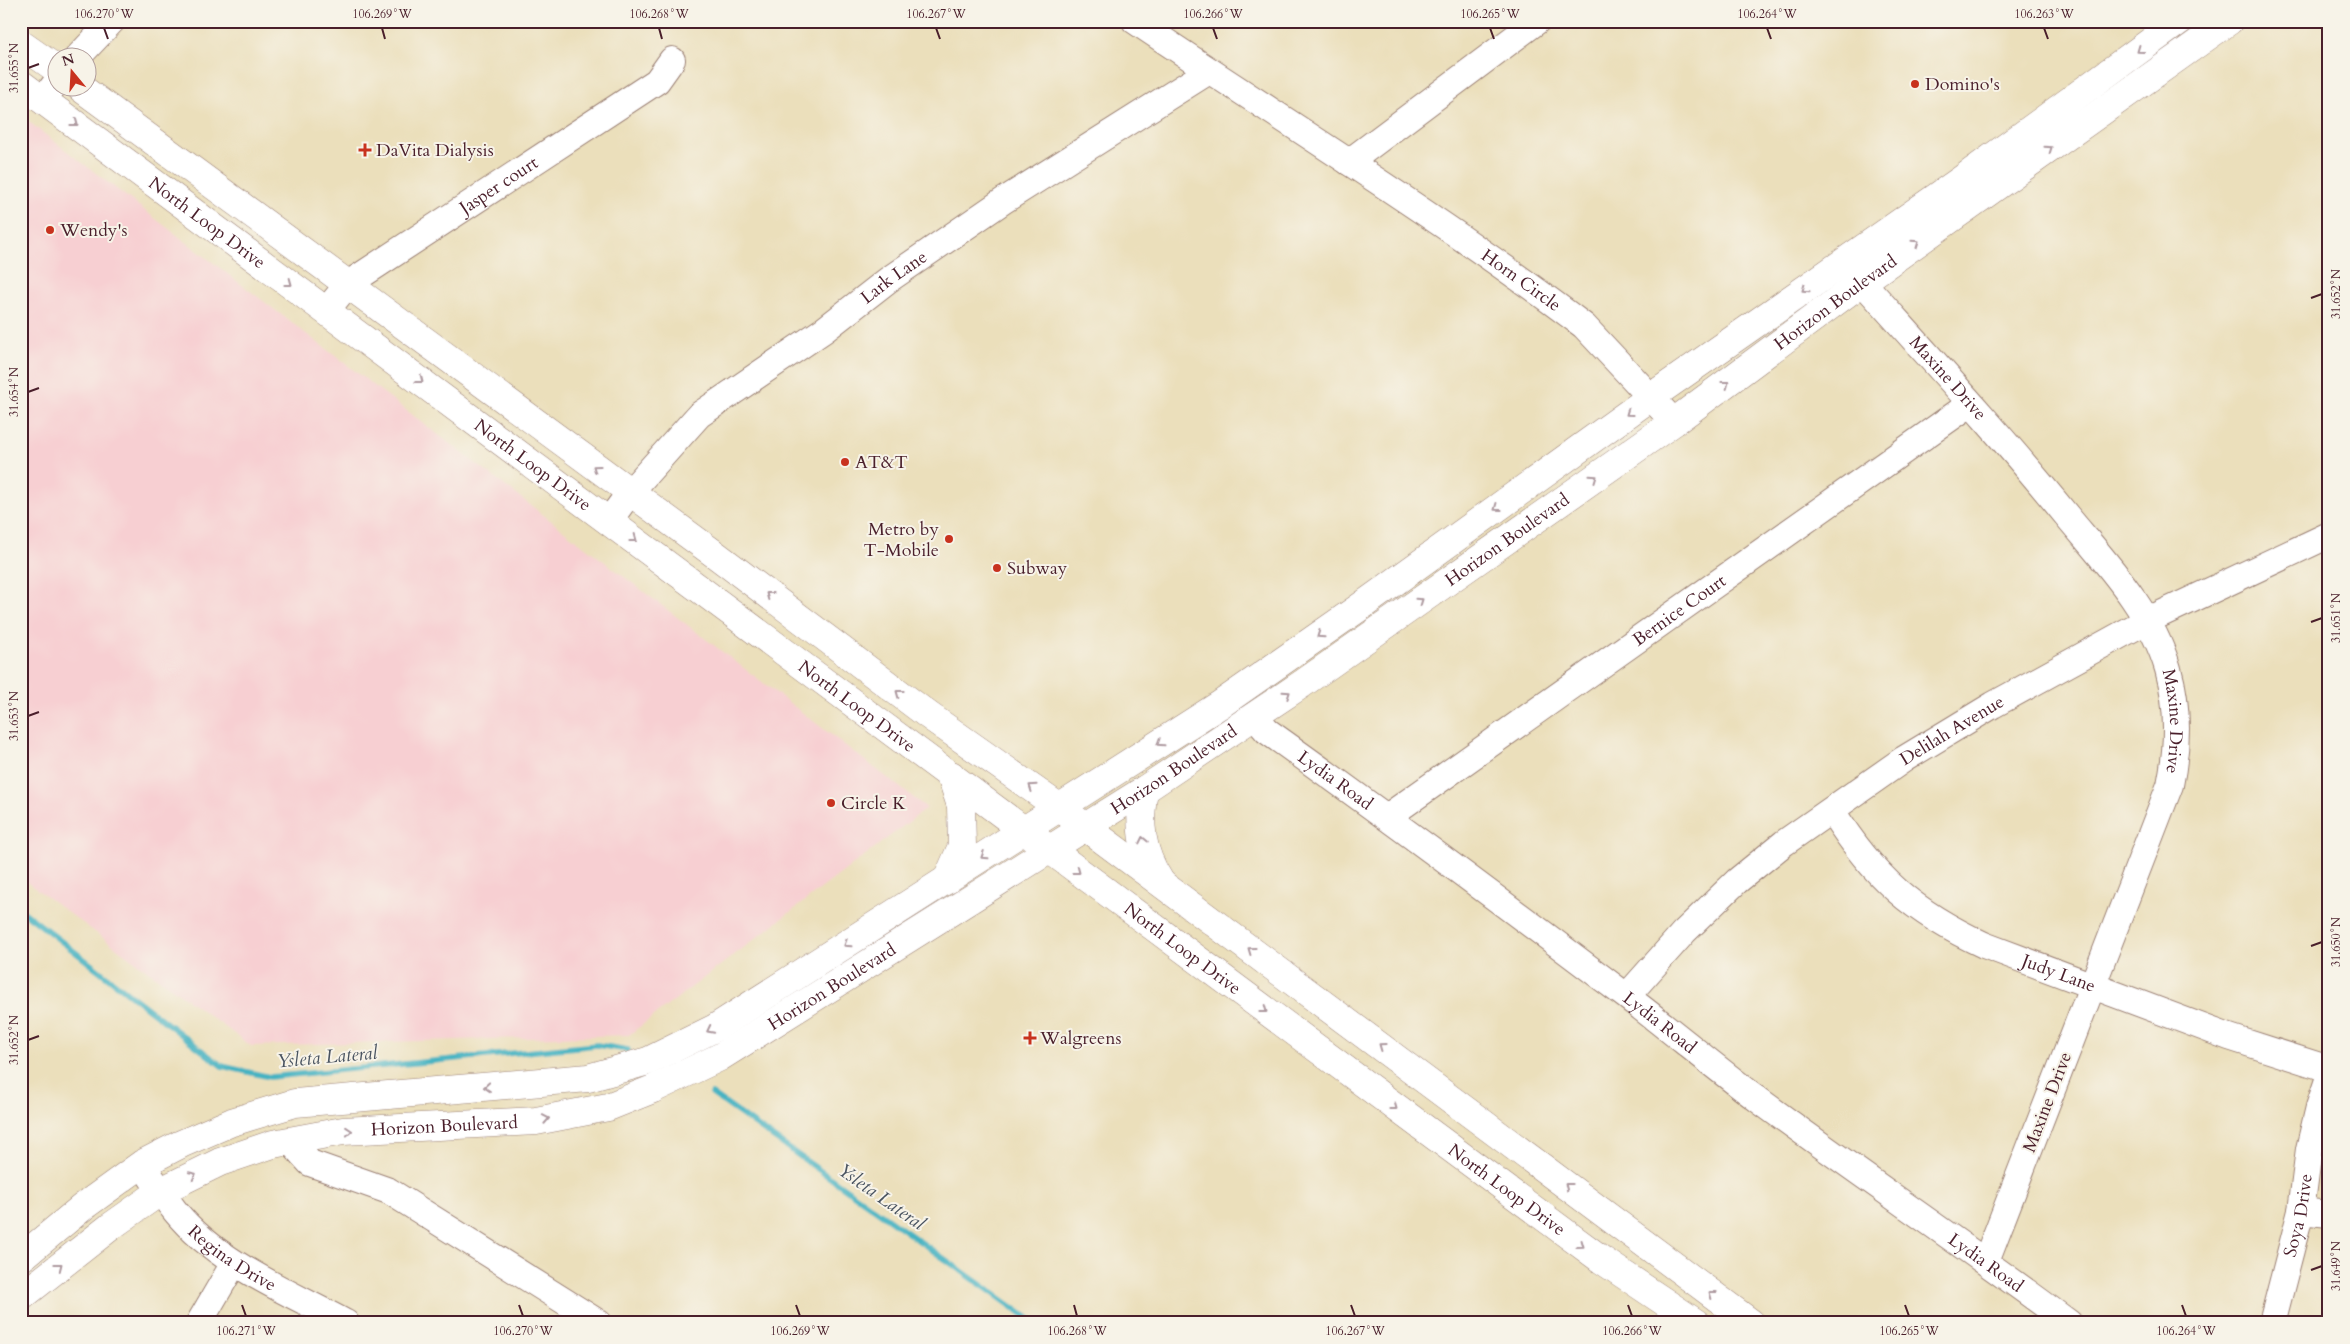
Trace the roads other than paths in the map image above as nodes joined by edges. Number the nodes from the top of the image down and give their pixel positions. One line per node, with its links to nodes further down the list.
1 (112, 21): 7 (street)
2 (1135, 21): 10 (street, Horn Circle)
3 (1537, 21): 15 (street)
4 (2179, 21): 16 (main road, Horizon Boulevard, one-way to 16)
5 (2229, 21): 16 (main road, Horizon Boulevard, one-way to 5)
6 (21, 44): 9 (main road)
7 (87, 48)
8 (672, 60): 17 (street, Jasper court)
9 (48, 63)
10 (1210, 71): 15 (street, Horn Circle); 23 (street, Lark Lane)
11 (21, 84): 12 (main road, North Loop Drive)
12 (48, 90)
13 (60, 98): 18 (main road, North Loop Drive, one-way to 18)
14 (95, 98): 17 (main road, North Loop Drive)
15 (1349, 162): 19 (street, Horn Circle)
16 (1854, 272): 19 (main road, Horizon Boulevard, one-way to 19); 20 (street, Maxine Drive); 21 (main road, Horizon Boulevard, one-way to 16)
17 (348, 284): 18 (street, Jasper court); 23 (main road, North Loop Drive, one-way to 17)
18 (326, 311): 25 (main road, North Loop Drive, one-way to 25)
19 (1651, 397): 21 (street, Horn Circle); 22 (main road, Horizon Boulevard, one-way to 22)
20 (1970, 404): 27 (street, Maxine Drive); 33 (street, Bernice Court)
21 (1674, 422): 24 (main road, Horizon Boulevard, one-way to 21)
22 (1575, 452): 24 (main road); 31 (main road, Horizon Boulevard, one-way to 31)
23 (630, 492): 25 (street, Lark Lane); 31 (main road, North Loop Drive, one-way to 23)
24 (1540, 516): 28 (main road, Horizon Boulevard, one-way to 24)
25 (609, 521): 29 (main road, North Loop Drive, one-way to 29)
26 (2329, 535): 27 (street, Delilah Avenue)
27 (2146, 621): 32 (street, Delilah Avenue); 39 (street, Maxine Drive)
28 (1254, 716): 30 (main road, Horizon Boulevard); 33 (street, Lydia Road)
29 (951, 775): 35 (main road, North Loop Drive); 37 (main road)
30 (1144, 790): 34 (main road, Horizon Boulevard); 38 (main road, one-way to 30)
31 (1060, 808): 34 (main road, North Loop Drive); 35 (main road, Horizon Boulevard)
32 (1832, 811): 39 (street, Judy Lane); 40 (street, Delilah Avenue)
33 (1387, 817): 40 (street, Lydia Road)
34 (1085, 826): 36 (main road, Horizon Boulevard); 38 (main road, North Loop Drive)
35 (1025, 830): 36 (main road, North Loop Drive); 37 (main road, Horizon Boulevard, one-way to 37)
36 (1049, 850): 43 (main road, Horizon Boulevard, one-way to 36); 55 (main road, North Loop Drive, one-way to 55)
37 (947, 880): 44 (main road, Horizon Boulevard, one-way to 44)
38 (1162, 884): 56 (main road, North Loop Drive, one-way to 38)
39 (2092, 985): 41 (street, Judy Lane); 49 (street, Maxine Drive)
40 (1626, 996): 49 (street, Lydia Road)
41 (2329, 1069)
42 (2329, 1077): 46 (street, Soya Drive)
43 (290, 1141): 45 (main road, Horizon Boulevard, one-way to 43); 54 (street)
44 (142, 1164): 45 (street, Regina Drive); 48 (main road, Horizon Boulevard)
45 (161, 1190): 50 (street, Regina Drive); 51 (main road, Horizon Boulevard, one-way to 45)
46 (2301, 1211): 47 (street); 58 (street, Soya Drive)
47 (2329, 1214)
48 (21, 1258)
49 (1986, 1261): 57 (street, Lydia Road)
50 (234, 1263): 52 (street); 53 (street, Regina Drive)
51 (21, 1297)
52 (199, 1323)
53 (346, 1323)
54 (599, 1323)
55 (1696, 1323)
56 (1752, 1323)
57 (2069, 1323)
58 (2272, 1323)

